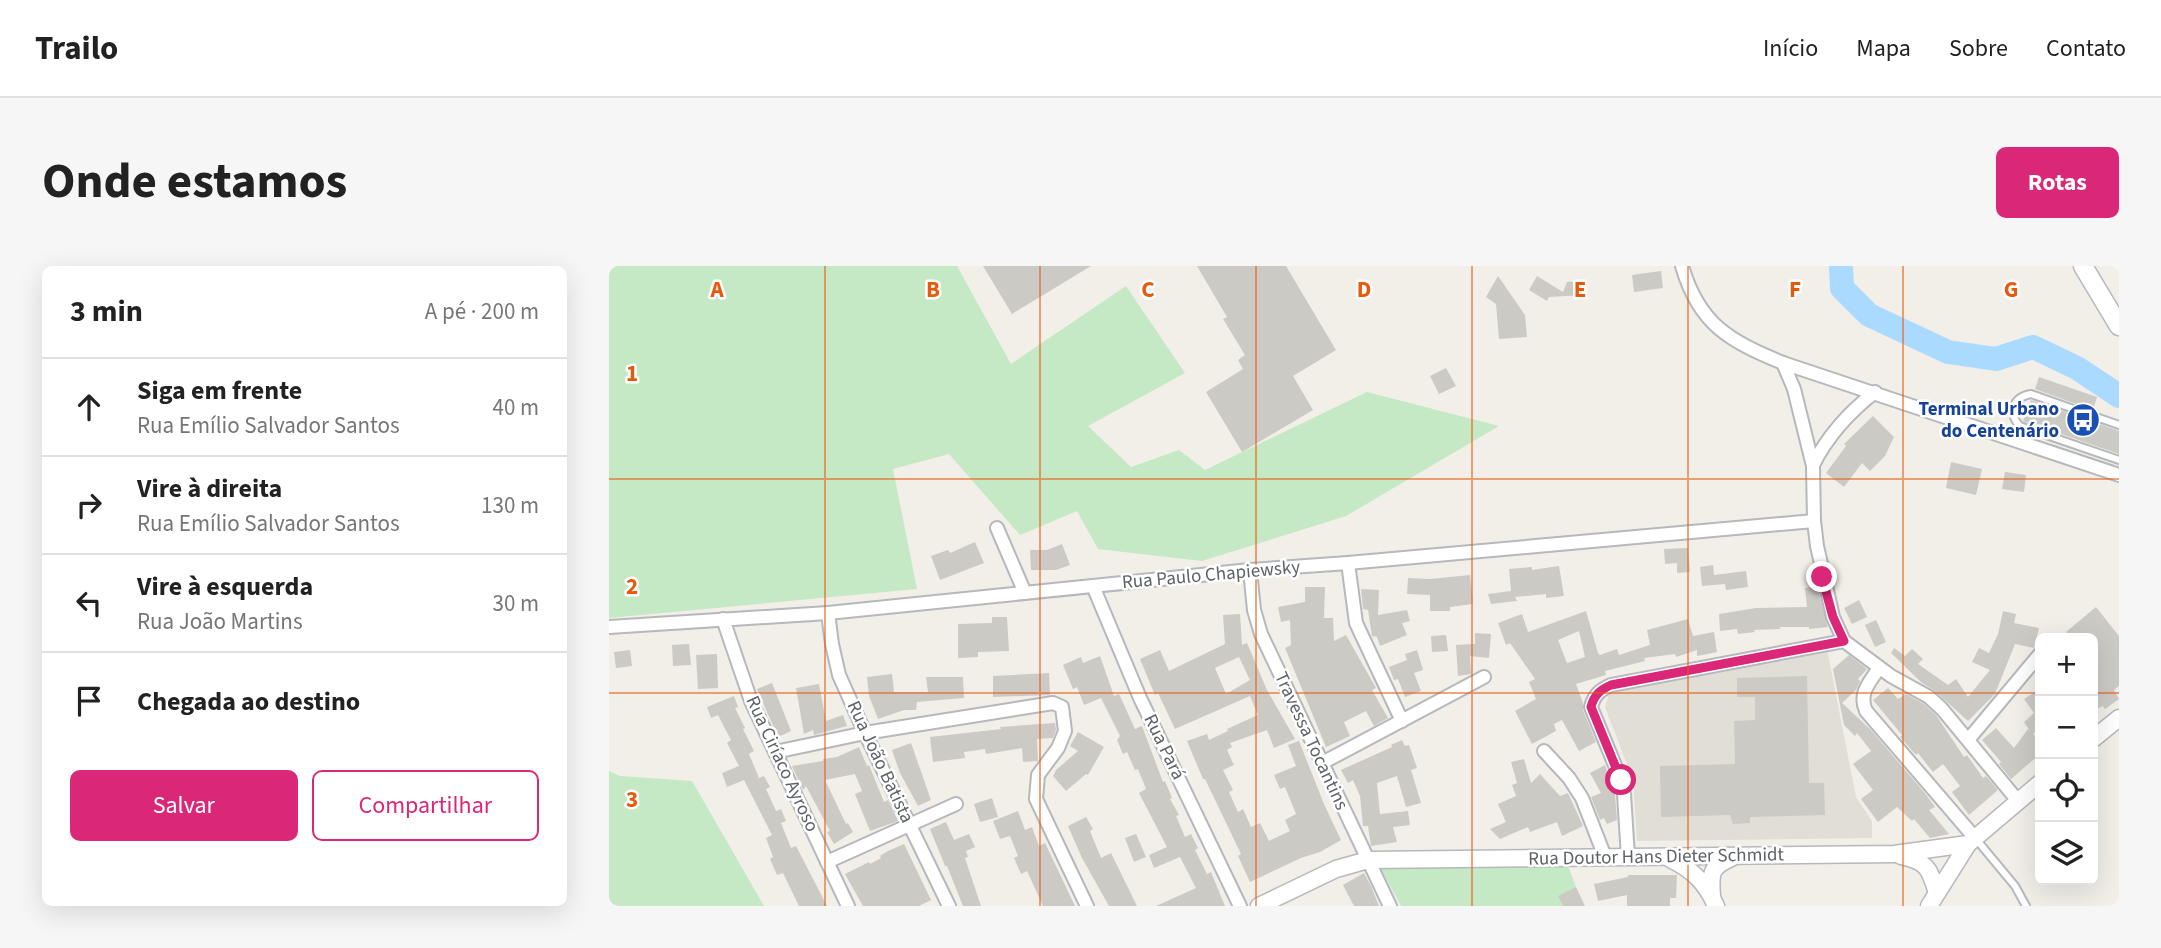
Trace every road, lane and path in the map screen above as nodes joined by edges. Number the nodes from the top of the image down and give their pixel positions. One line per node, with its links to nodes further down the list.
1 (1682, 266): 4 (street)
2 (2083, 266): 3 (main road)
3 (2119, 326)
4 (1783, 363): 5 (street); 8 (street)
5 (1875, 392): 8 (street); 9 (street)
6 (2119, 425): 7 (lane)
7 (2119, 460)
8 (1813, 466): 10 (street)
9 (2119, 475)
10 (1814, 521): 12 (street, Rua Paulo Chapiewsky); 19 (street)
11 (997, 528): 15 (street)
12 (1348, 563): 13 (street, Rua Paulo Chapiewsky); 24 (street)
13 (1250, 570): 14 (street, Rua Paulo Chapiewsky); 30 (street, Travessa Tocantins)
14 (1093, 586): 15 (street, Rua Paulo Chapiewsky); 48 (street, Rua Pará)
15 (1025, 593): 16 (street, Rua Paulo Chapiewsky)
16 (828, 613): 17 (street, Rua Paulo Chapiewsky); 25 (street, Rua João Batista)
17 (723, 620): 18 (street, Rua Paulo Chapiewsky); 29 (street, Rua Ciríaco Ayroso)
18 (609, 627)
19 (1844, 641): 21 (street); 38 (street)
20 (2035, 659): 27 (street)
21 (1879, 668): 27 (street); 35 (street)
22 (1484, 677): 24 (street)
23 (2119, 718): 26 (street)
24 (1402, 721): 30 (street)
25 (865, 733): 29 (street); 34 (street, Rua João Batista); 47 (street)
26 (2098, 736)
27 (1968, 740): 32 (street)
28 (1544, 751): 40 (street)
29 (775, 752): 42 (street, Rua Ciríaco Ayroso)
30 (1322, 763): 41 (street, Travessa Tocantins)
31 (2035, 787): 32 (street)
32 (2018, 801): 35 (street)
33 (956, 804): 34 (street)
34 (910, 825): 42 (street); 46 (street, Rua João Batista)
35 (1971, 841): 36 (street, Rua Doutor Hans Dieter Schmidt); 43 (street); 51 (lane)
36 (1894, 854): 37 (street, Rua Doutor Hans Dieter Schmidt); 43 (street)
37 (1735, 856): 39 (street, Rua Doutor Hans Dieter Schmidt); 44 (street)
38 (1628, 857): 39 (street, Rua Doutor Hans Dieter Schmidt); 40 (street, Rua Doutor Hans Dieter Schmidt)
39 (1665, 857): 44 (street)
40 (1605, 858): 41 (street, Rua Doutor Hans Dieter Schmidt)
41 (1368, 860): 49 (street, Rua Doutor Hans Dieter Schmidt); 50 (street, Travessa Tocantins)
42 (827, 862): 45 (street, Rua Ciríaco Ayroso)
43 (1933, 900)
44 (1715, 904)
45 (848, 906)
46 (949, 906)
47 (1087, 906)
48 (1240, 906)
49 (1259, 906)
50 (1390, 906)
51 (2026, 906)

